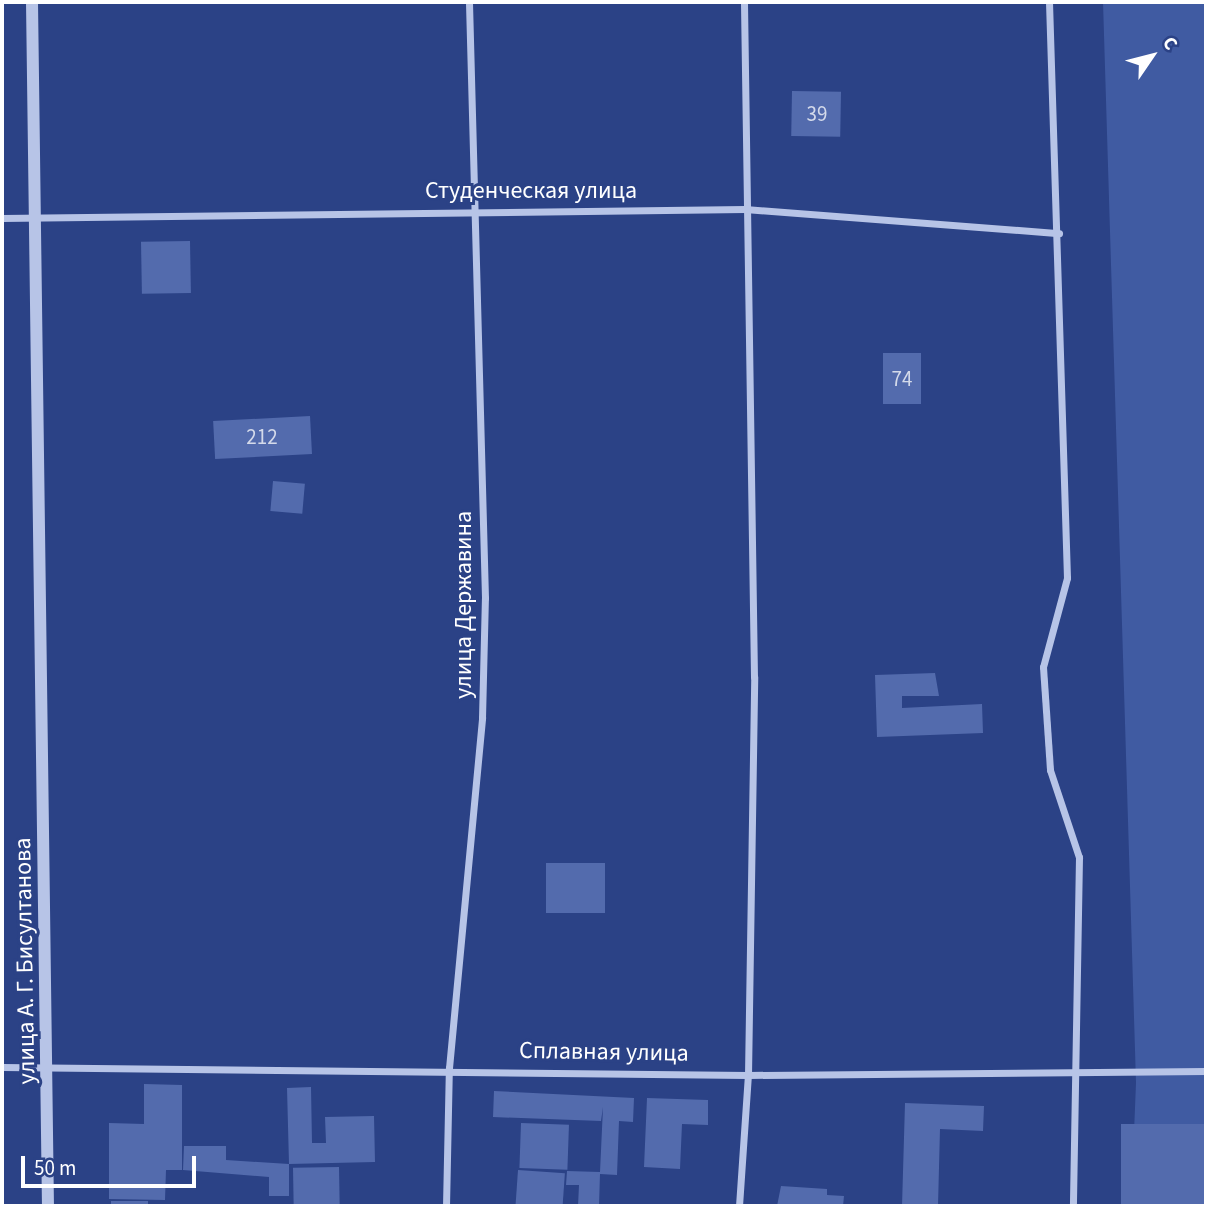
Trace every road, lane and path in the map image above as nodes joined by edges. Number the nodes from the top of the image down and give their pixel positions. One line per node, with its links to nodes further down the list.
1 (32, 2): 8 (street, улица А. Г. Бисултанова)
2 (469, 2): 5 (street, улица Державина)
3 (744, 2): 6 (street)
4 (1049, 2): 9 (street)
5 (478, 209): 6 (street, Студенческая улица); 8 (street, Студенческая улица); 12 (street, улица Державина)
6 (745, 209): 9 (street, Студенческая улица); 15 (street)
7 (2, 218): 8 (street, Студенческая улица)
8 (31, 219): 10 (street, улица А. Г. Бисултанова)
9 (1059, 233): 14 (street)
10 (48, 1066): 11 (street, Сплавная улица); 12 (street, Сплавная улица); 16 (street, улица А. Г. Бисултанова)
11 (2, 1067)
12 (449, 1068): 15 (street, Сплавная улица); 17 (street, улица Державина)
13 (1206, 1071): 14 (street, Сплавная улица)
14 (1075, 1074): 15 (street, Сплавная улица); 19 (street)
15 (748, 1075): 18 (street)
16 (48, 1206)
17 (446, 1206)
18 (739, 1206)
19 (1073, 1206)

